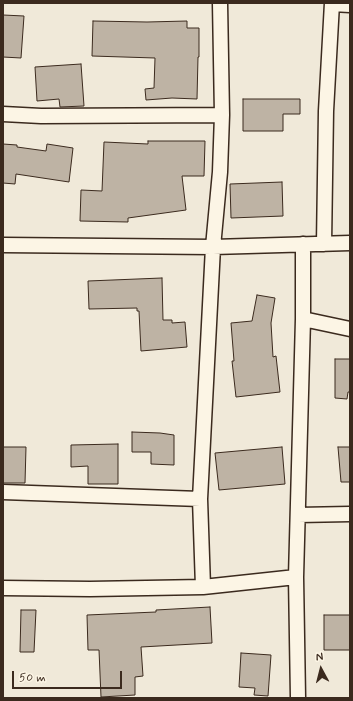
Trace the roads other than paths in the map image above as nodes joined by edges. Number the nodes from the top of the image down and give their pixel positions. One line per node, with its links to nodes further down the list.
1 (220, 3): 5 (street)
2 (332, 4): 3 (street); 8 (street)
3 (350, 5)
4 (3, 114): 5 (street)
5 (222, 115): 10 (street)
6 (350, 243): 8 (street)
7 (303, 244): 8 (street); 10 (street); 11 (street)
8 (324, 244)
9 (3, 245): 10 (street)
10 (213, 247): 14 (street)
11 (303, 319): 12 (street); 16 (street)
12 (350, 329)
13 (3, 492): 14 (street)
14 (200, 498): 18 (street)
15 (350, 514): 16 (street)
16 (298, 515): 17 (street)
17 (296, 577): 18 (street); 20 (street)
18 (203, 587): 19 (street)
19 (3, 588)
20 (298, 698)

